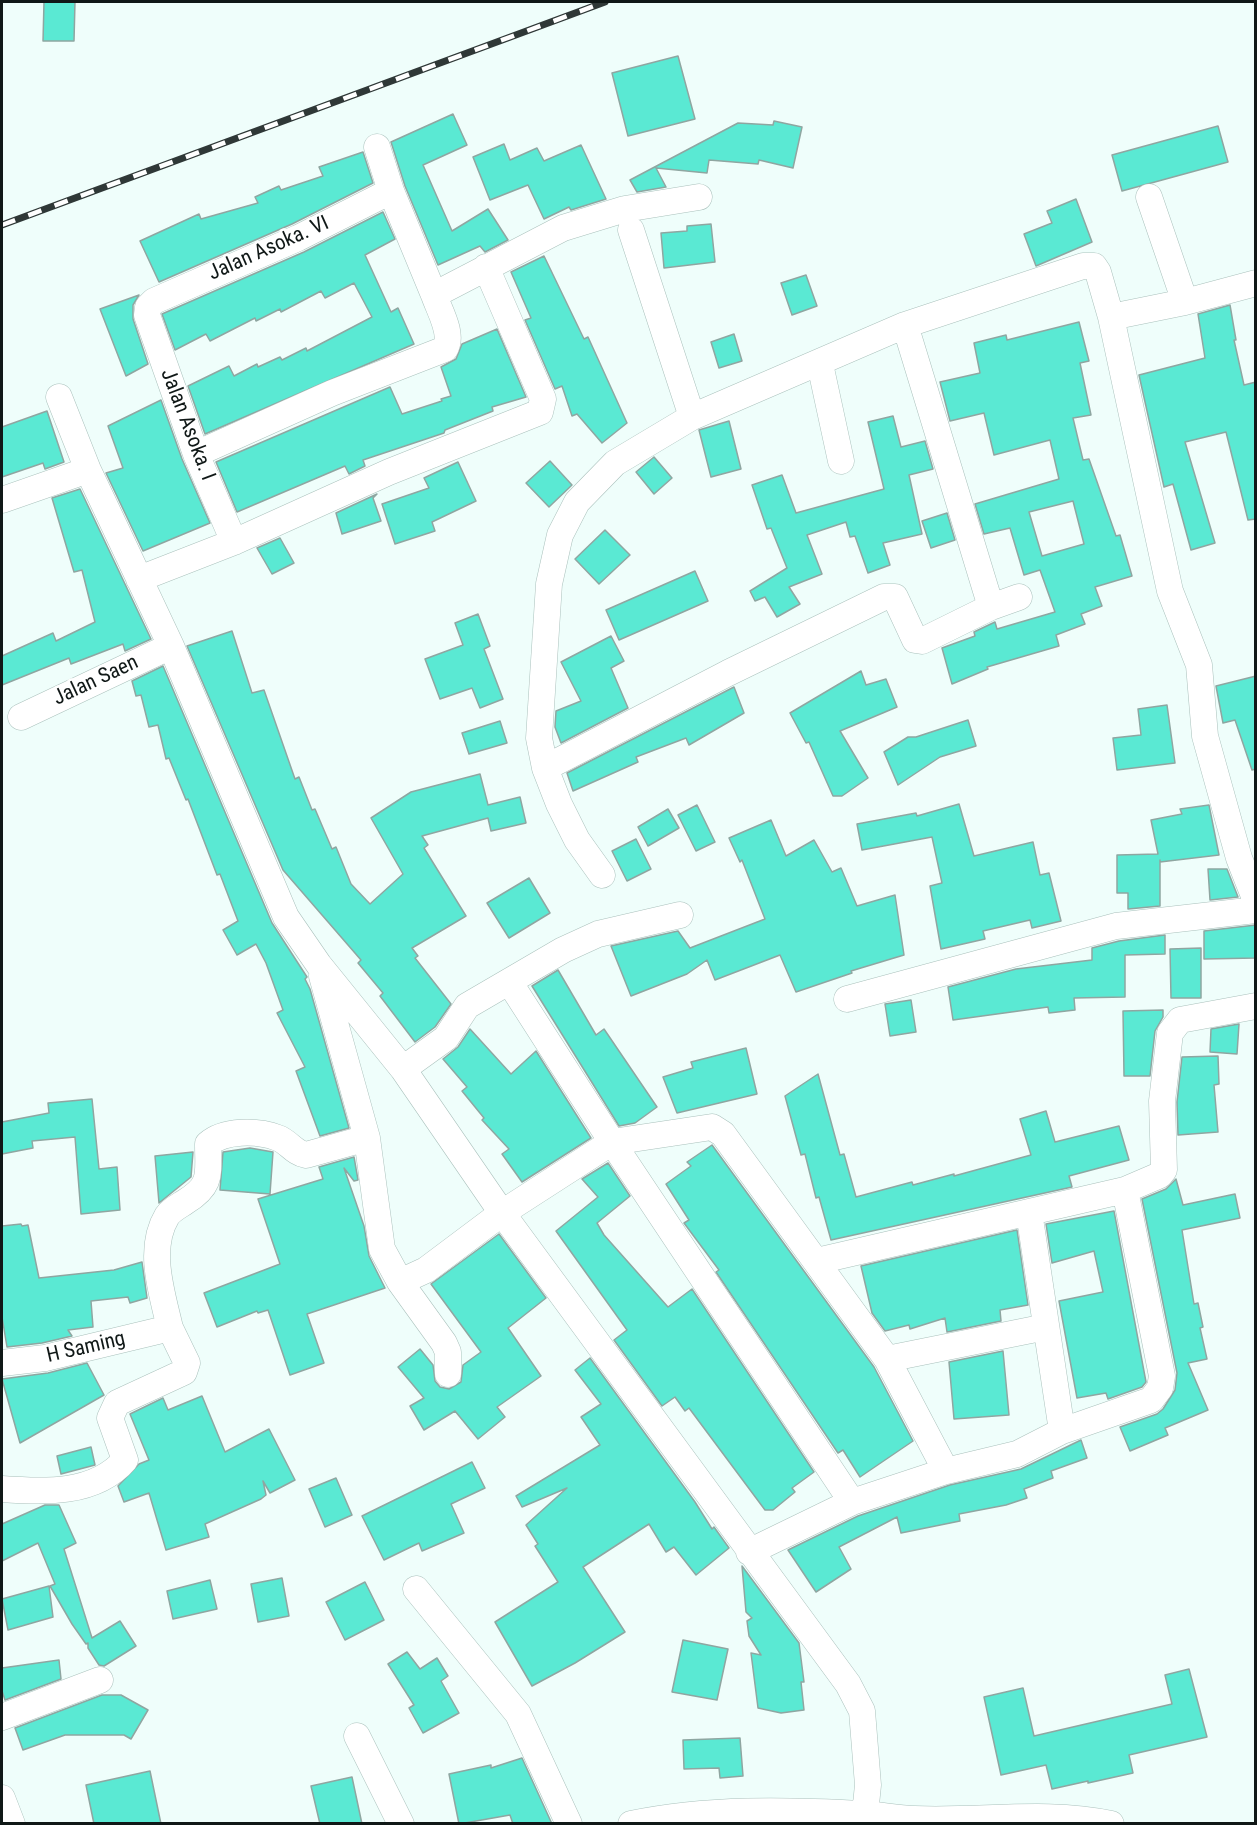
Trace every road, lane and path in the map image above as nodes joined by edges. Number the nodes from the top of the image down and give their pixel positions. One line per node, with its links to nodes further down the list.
1 (376, 147): 2 (street)
2 (391, 191): 8 (street); 10 (street, Jalan Asoka. VI)
3 (699, 197): 6 (street)
4 (1149, 197): 9 (street)
5 (631, 230): 15 (street)
6 (486, 267): 8 (street); 20 (street)
7 (1256, 283): 9 (street)
8 (434, 295): 16 (street)
9 (1185, 302): 11 (street)
10 (148, 307): 16 (street, Jalan Asoka. I)
11 (1111, 317): 12 (street); 28 (street)
12 (905, 325): 13 (street); 23 (street)
13 (820, 364): 15 (street); 17 (street)
14 (59, 397): 18 (street)
15 (692, 417): 26 (street)
16 (196, 454): 20 (street, Jalan Asoka. I)
17 (841, 461)
18 (87, 470): 19 (street); 21 (street)
19 (2, 500)
20 (234, 542): 21 (street)
21 (139, 579): 24 (street)
22 (1019, 597): 23 (street)
23 (991, 607): 26 (street)
24 (171, 646): 25 (street, Jalan Saen); 31 (street)
25 (21, 717)
26 (545, 768): 27 (street)
27 (602, 875)
28 (1256, 901)
29 (1256, 910): 33 (street)
30 (680, 915): 32 (street)
31 (319, 965): 35 (street); 36 (street)
32 (510, 983): 35 (street); 37 (street)
33 (848, 999)
34 (1256, 1006): 38 (street)
35 (403, 1069): 40 (street)
36 (367, 1138): 42 (street); 44 (street)
37 (612, 1142): 40 (street); 41 (street); 51 (street)
38 (1125, 1190): 39 (street); 48 (street)
39 (1029, 1212): 41 (street); 43 (street)
40 (502, 1213): 42 (street); 52 (street)
41 (817, 1261): 45 (street)
42 (400, 1282): 47 (street)
43 (1046, 1327): 45 (street); 48 (street)
44 (171, 1328): 46 (street, H Saming); 50 (street)
45 (887, 1359): 49 (street)
46 (2, 1363)
47 (448, 1374)
48 (1062, 1431): 49 (street)
49 (946, 1471): 51 (street)
50 (2, 1489)
51 (852, 1502): 52 (street)
52 (749, 1552): 57 (street)
53 (416, 1589): 63 (street)
54 (100, 1680): 55 (street)
55 (2, 1717)
56 (357, 1736): 62 (street)
57 (868, 1785): 59 (street); 60 (street)
58 (2, 1798): 61 (street)
59 (837, 1814): 60 (street); 64 (street)
60 (865, 1814): 65 (street)
61 (12, 1824)
62 (401, 1824)
63 (569, 1824)
64 (631, 1824)
65 (1111, 1824)

